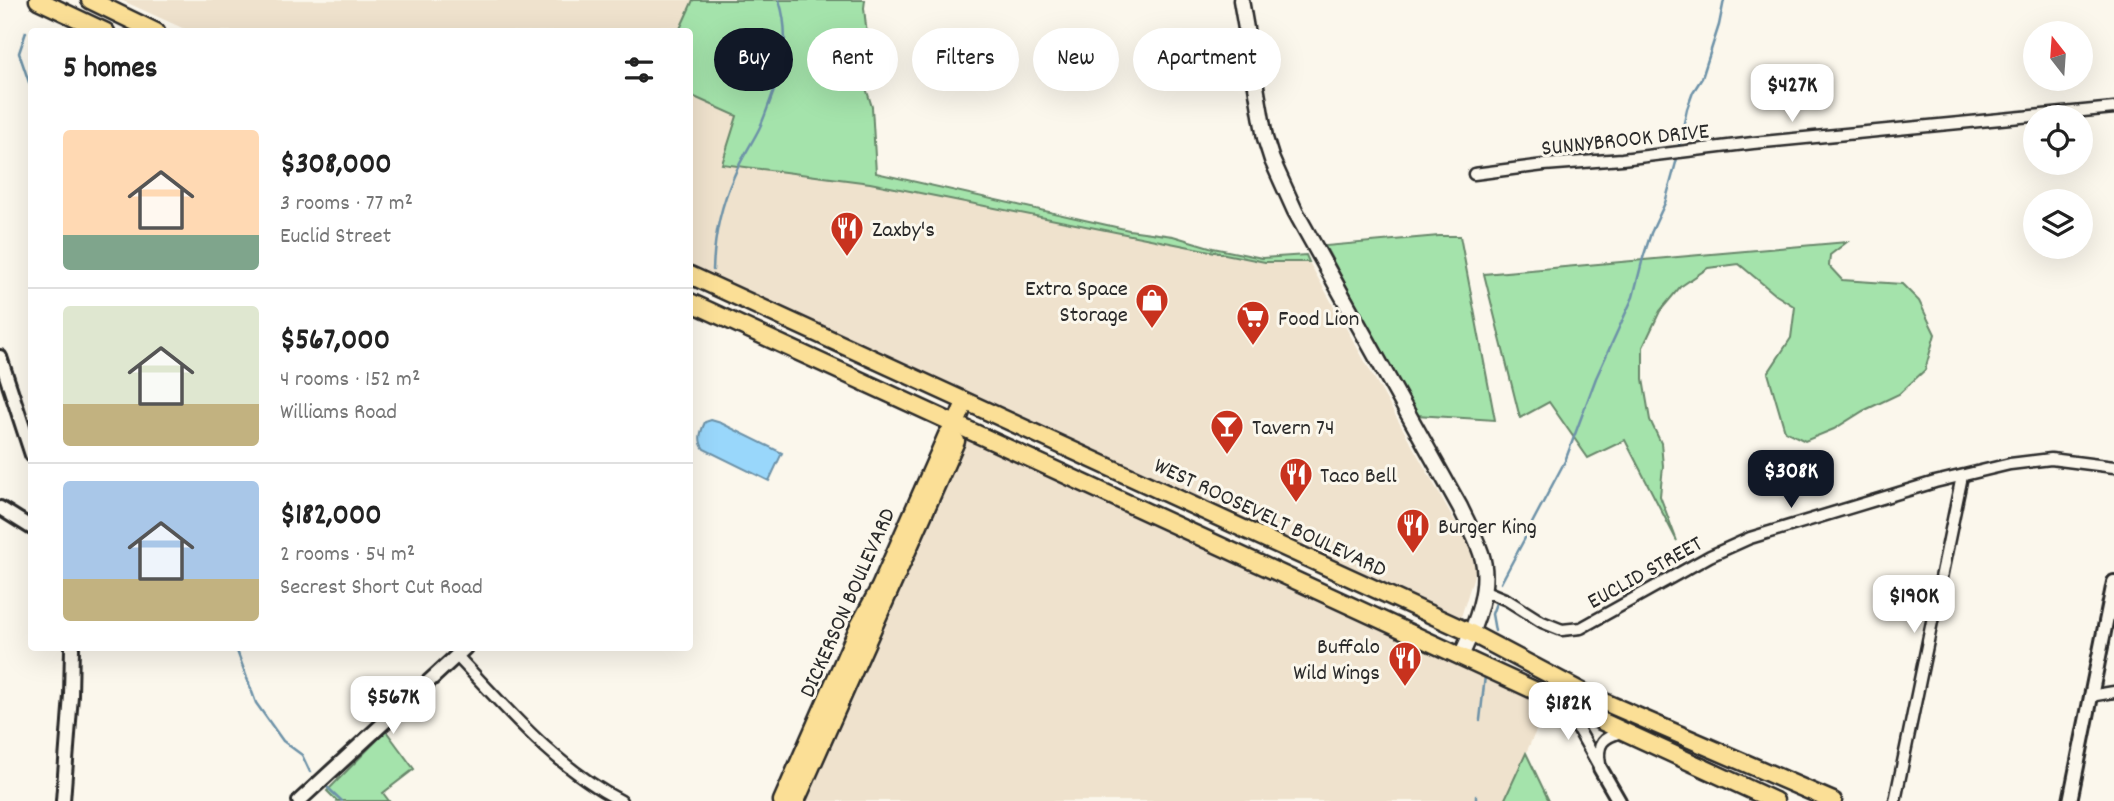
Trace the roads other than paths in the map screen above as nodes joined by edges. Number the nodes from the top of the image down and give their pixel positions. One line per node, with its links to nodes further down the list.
1 (38, 0): 4 (main road)
2 (90, 0): 5 (main road)
3 (1241, 0): 20 (main road)
4 (98, 28)
5 (148, 28)
6 (2114, 108): 7 (street, SUNNYBROOK DRIVE)
7 (1474, 174)
8 (693, 277): 11 (main road, WEST ROOSEVELT BOULEVARD)
9 (693, 303): 12 (main road, WEST ROOSEVELT BOULEVARD)
10 (0, 357): 13 (street)
11 (965, 402): 12 (main road, DICKERSON BOULEVARD); 21 (main road, WEST ROOSEVELT BOULEVARD)
12 (956, 424): 19 (main road, DICKERSON BOULEVARD); 22 (main road, DICKERSON BOULEVARD); 25 (main road, WEST ROOSEVELT BOULEVARD)
13 (28, 443)
14 (2114, 467): 15 (street, EUCLID STREET)
15 (1962, 476): 20 (street, EUCLID STREET); 39 (street)
16 (0, 508): 17 (street)
17 (28, 526)
18 (2114, 582): 27 (street)
19 (880, 587): 22 (main road); 34 (main road, DICKERSON BOULEVARD)
20 (1483, 590): 21 (main road)
21 (1471, 633): 25 (main road); 38 (main road, WEST ROOSEVELT BOULEVARD)
22 (868, 639): 35 (main road, DICKERSON BOULEVARD)
23 (72, 651): 31 (street)
24 (460, 651): 32 (street); 33 (street)
25 (1461, 656): 28 (main road, WEST ROOSEVELT BOULEVARD)
26 (2114, 692): 27 (street)
27 (2090, 696): 40 (street)
28 (1558, 701): 29 (main road, WEST ROOSEVELT BOULEVARD); 30 (street)
29 (1622, 732): 30 (street); 37 (main road, WEST ROOSEVELT BOULEVARD)
30 (1600, 768): 36 (street)
31 (63, 801)
32 (299, 801)
33 (621, 801)
34 (782, 801)
35 (796, 801)
36 (1619, 801)
37 (1775, 801)
38 (1833, 801)
39 (1895, 801)
40 (2070, 801)

